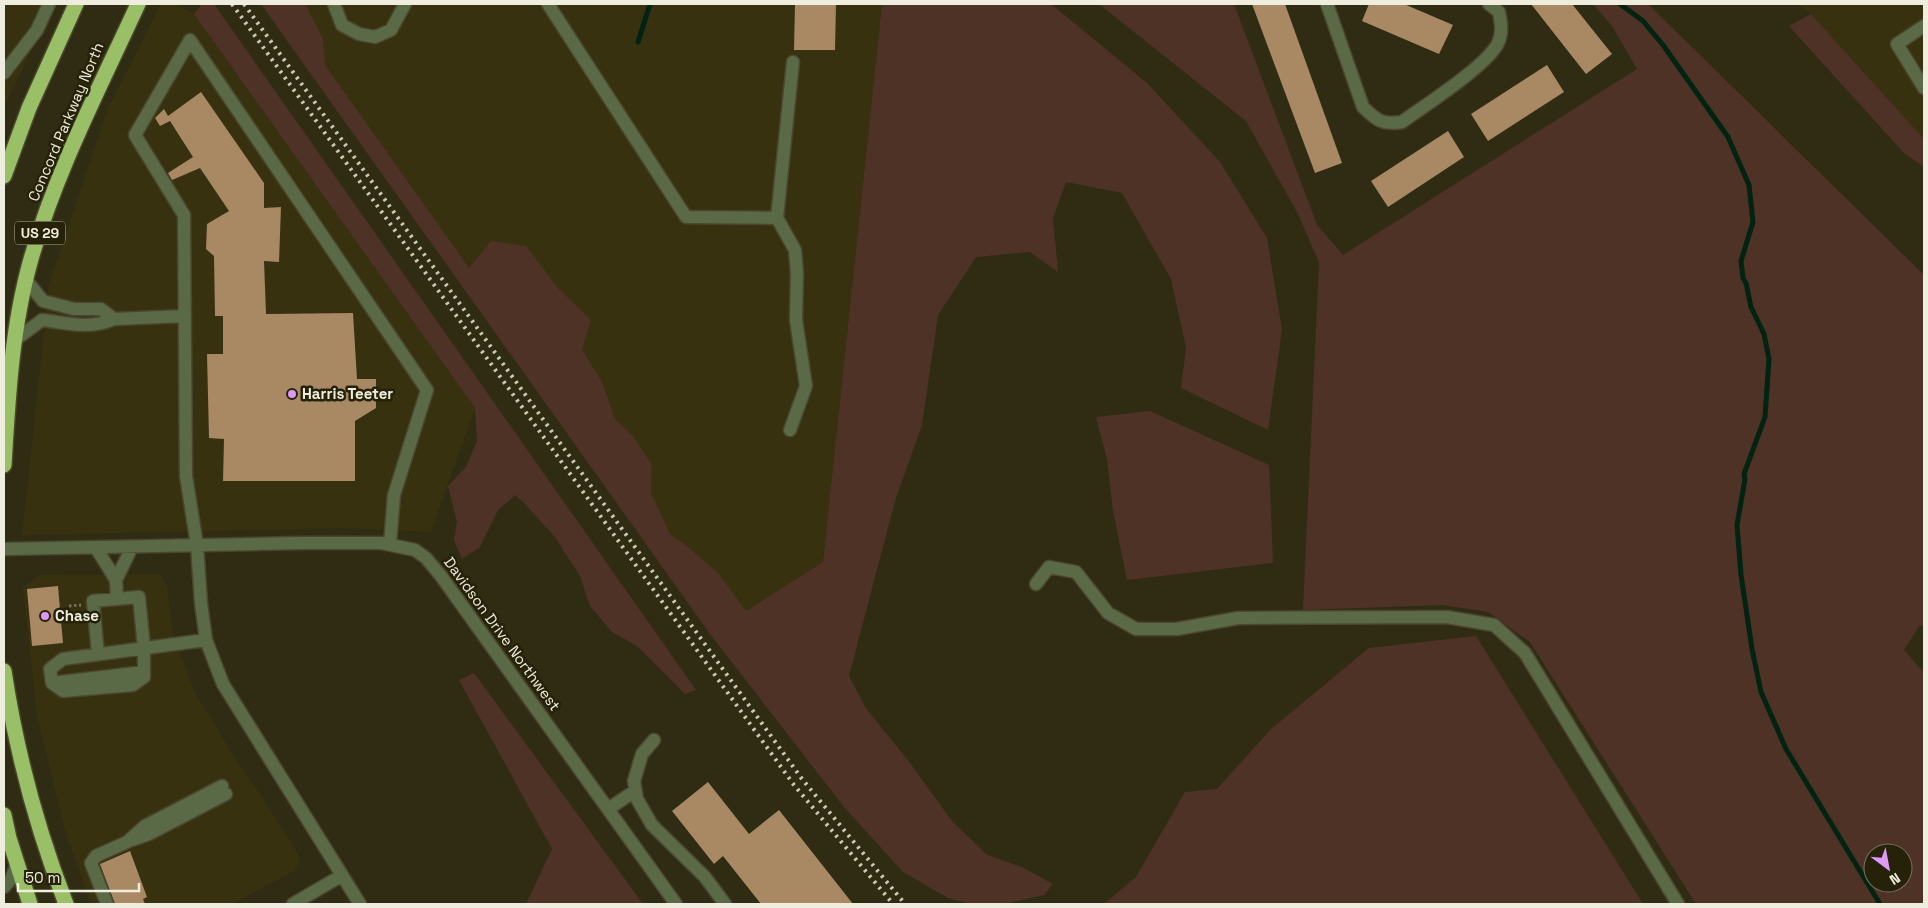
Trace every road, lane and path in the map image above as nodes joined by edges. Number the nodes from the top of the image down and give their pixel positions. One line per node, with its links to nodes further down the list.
1 (48, 4): 11 (street)
2 (76, 4): 13 (highway)
3 (334, 4): 4 (street)
4 (405, 4)
5 (548, 4): 14 (street)
6 (1327, 4): 7 (street)
7 (1489, 4)
8 (135, 10): 15 (highway, Concord Parkway North / US 29)
9 (1924, 26): 12 (street)
10 (793, 62): 14 (street)
11 (4, 72)
12 (1924, 88)
13 (4, 176)
14 (777, 218): 19 (street)
15 (26, 280): 17 (street); 18 (highway, Concord Parkway North / US 29)
16 (185, 316): 17 (street); 21 (street); 22 (street)
17 (114, 319): 18 (street)
18 (15, 340): 20 (highway, Concord Parkway North / US 29)
19 (790, 430)
20 (4, 465)
21 (390, 544): 22 (street, Davidson Drive Northwest); 37 (street, Davidson Drive Northwest)
22 (197, 545): 23 (street, Davidson Drive Northwest); 29 (street)
23 (132, 547): 24 (street, Davidson Drive Northwest); 26 (street)
24 (96, 548): 25 (street, Davidson Drive Northwest); 26 (street)
25 (4, 549)
26 (116, 580): 28 (street)
27 (1036, 584): 49 (street)
28 (117, 599): 30 (street); 31 (street)
29 (206, 640): 30 (street); 40 (street)
30 (144, 648): 31 (street); 31 (street)
31 (98, 654)
32 (4, 671): 33 (highway)
33 (7, 715): 43 (highway)
34 (654, 740): 36 (street)
35 (224, 790): 44 (street)
36 (635, 791): 37 (street); 48 (street)
37 (608, 809): 47 (street, Davidson Drive Northwest)
38 (4, 815): 39 (highway)
39 (17, 864): 41 (street); 42 (highway)
40 (341, 876): 45 (street); 46 (street)
41 (4, 887)
42 (30, 904)
43 (66, 904)
44 (107, 904)
45 (292, 904)
46 (360, 904)
47 (676, 904)
48 (724, 904)
49 (1678, 904)

